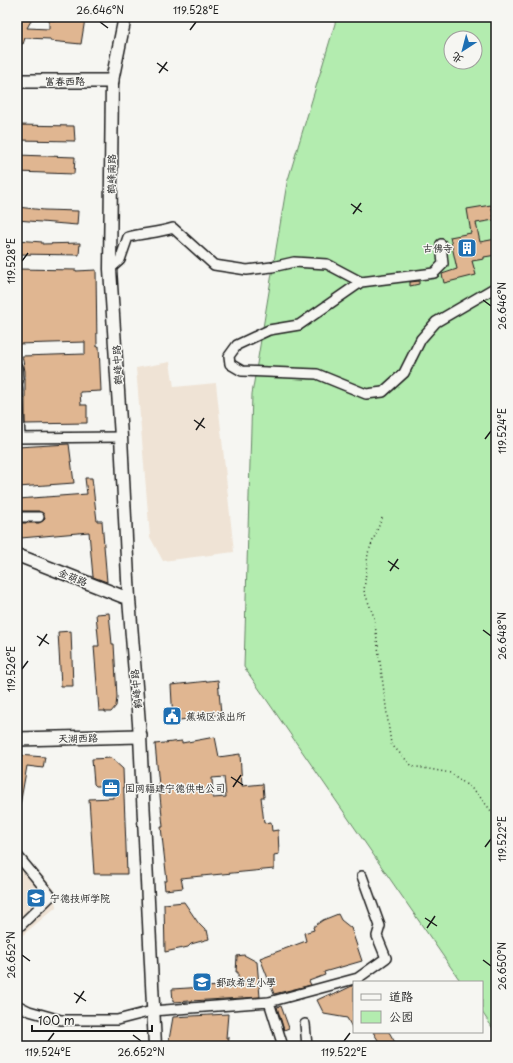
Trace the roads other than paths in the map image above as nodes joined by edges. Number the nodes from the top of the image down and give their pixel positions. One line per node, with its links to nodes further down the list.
1 (125, 17): 2 (street, 鹤峰南路)
2 (112, 80): 3 (main road, 富春西路); 5 (street, 鹤峰南路)
3 (17, 81)
4 (442, 244): 6 (street)
5 (110, 269): 6 (street); 8 (street, 鹤峰南路)
6 (361, 282): 7 (street)
7 (496, 287)
8 (115, 331): 12 (street, 鹤峰中路)
9 (17, 367): 10 (street)
10 (18, 381): 11 (street)
11 (18, 437): 12 (street)
12 (121, 437): 16 (street, 鹤峰中路)
13 (17, 517): 14 (street)
14 (39, 517)
15 (17, 555): 16 (street, 金葫路)
16 (129, 599): 17 (street, 鹤峰中路)
17 (140, 736): 18 (main road, 天湖西路); 24 (street, 鹤峰中路)
18 (17, 739)
19 (17, 855): 21 (street)
20 (362, 876): 22 (street)
21 (17, 930)
22 (268, 1002): 24 (street); 27 (street)
23 (17, 1004): 24 (street)
24 (152, 1011): 26 (street, 鹤峰中路)
25 (305, 1024): 28 (street)
26 (155, 1046)
27 (283, 1046)
28 (307, 1046)

